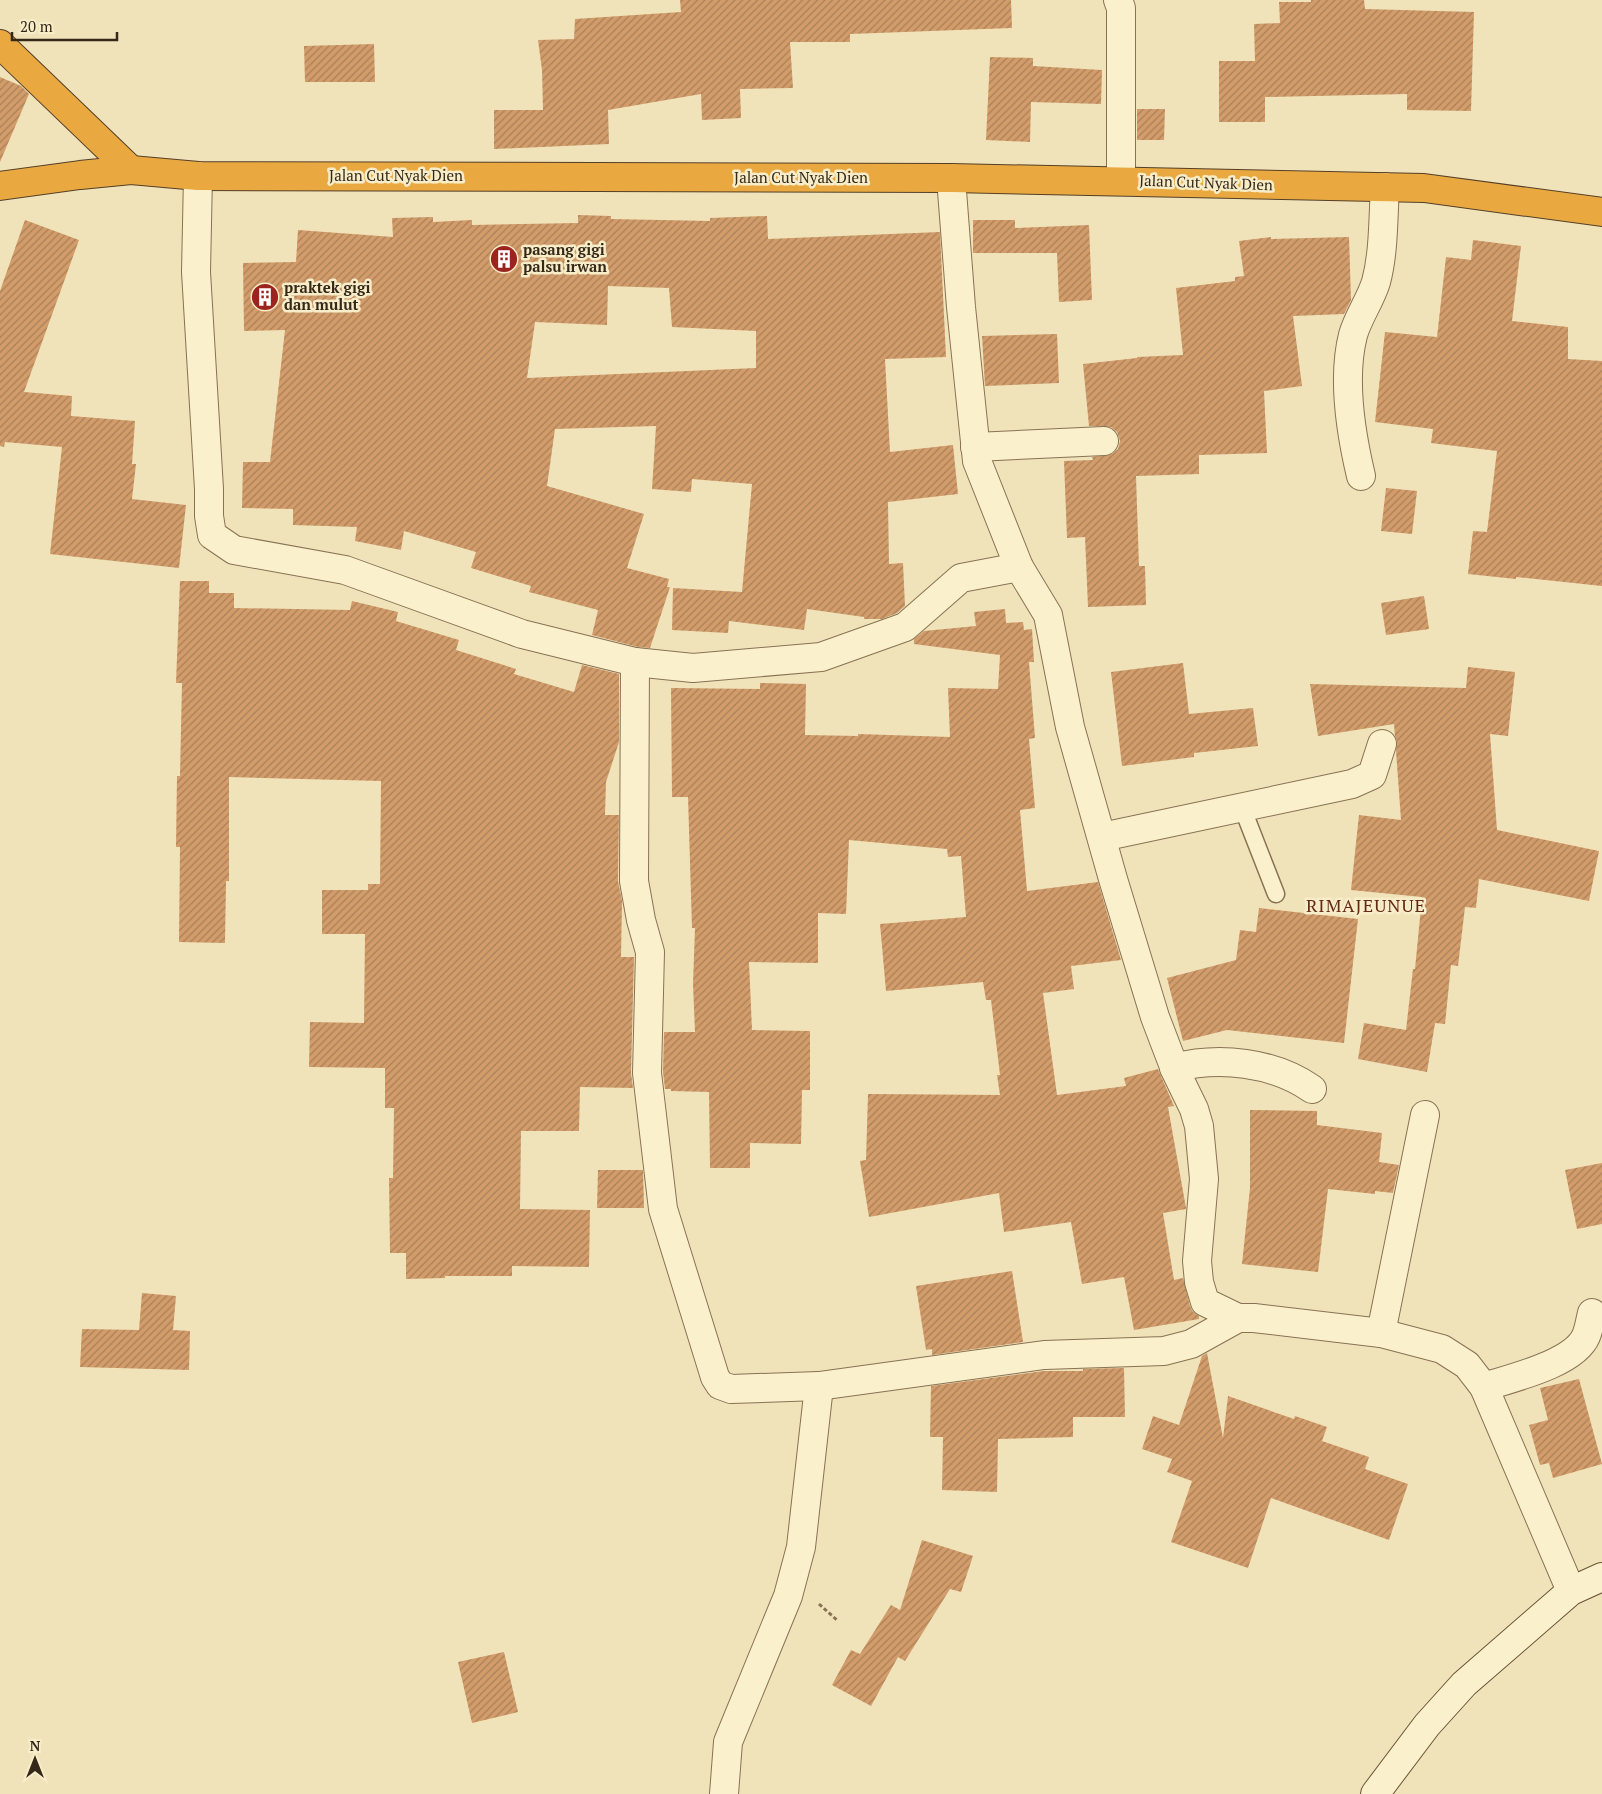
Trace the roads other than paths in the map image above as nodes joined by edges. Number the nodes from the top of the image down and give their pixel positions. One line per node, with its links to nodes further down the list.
1 (1118, 0): 6 (street)
2 (0, 44): 3 (highway)
3 (131, 170): 4 (highway, Jalan Cut Nyak Dien); 7 (highway, Jalan Cut Nyak Dien)
4 (198, 176): 5 (highway, Jalan Cut Nyak Dien); 14 (street)
5 (951, 178): 6 (highway, Jalan Cut Nyak Dien); 11 (street)
6 (1121, 180): 8 (highway, Jalan Cut Nyak Dien)
7 (0, 186)
8 (1385, 187): 9 (highway, Jalan Cut Nyak Dien); 12 (street)
9 (1602, 212)
10 (1104, 441): 11 (street)
11 (975, 447): 13 (street)
12 (1361, 476)
13 (1019, 567): 14 (street); 17 (street)
14 (635, 662): 25 (street)
15 (1382, 744): 16 (street)
16 (1242, 807): 17 (street); 18 (lane)
17 (1102, 837): 19 (street)
18 (1276, 894)
19 (1174, 1068): 20 (street); 23 (street)
20 (1312, 1089)
21 (1426, 1115): 24 (street)
22 (1592, 1313): 26 (street)
23 (1238, 1318): 24 (street); 25 (street)
24 (1381, 1333): 26 (street)
25 (820, 1386): 29 (street)
26 (1484, 1387): 28 (street)
27 (1602, 1577): 28 (street)
28 (1571, 1591): 30 (street)
29 (724, 1794)
30 (1375, 1794)

